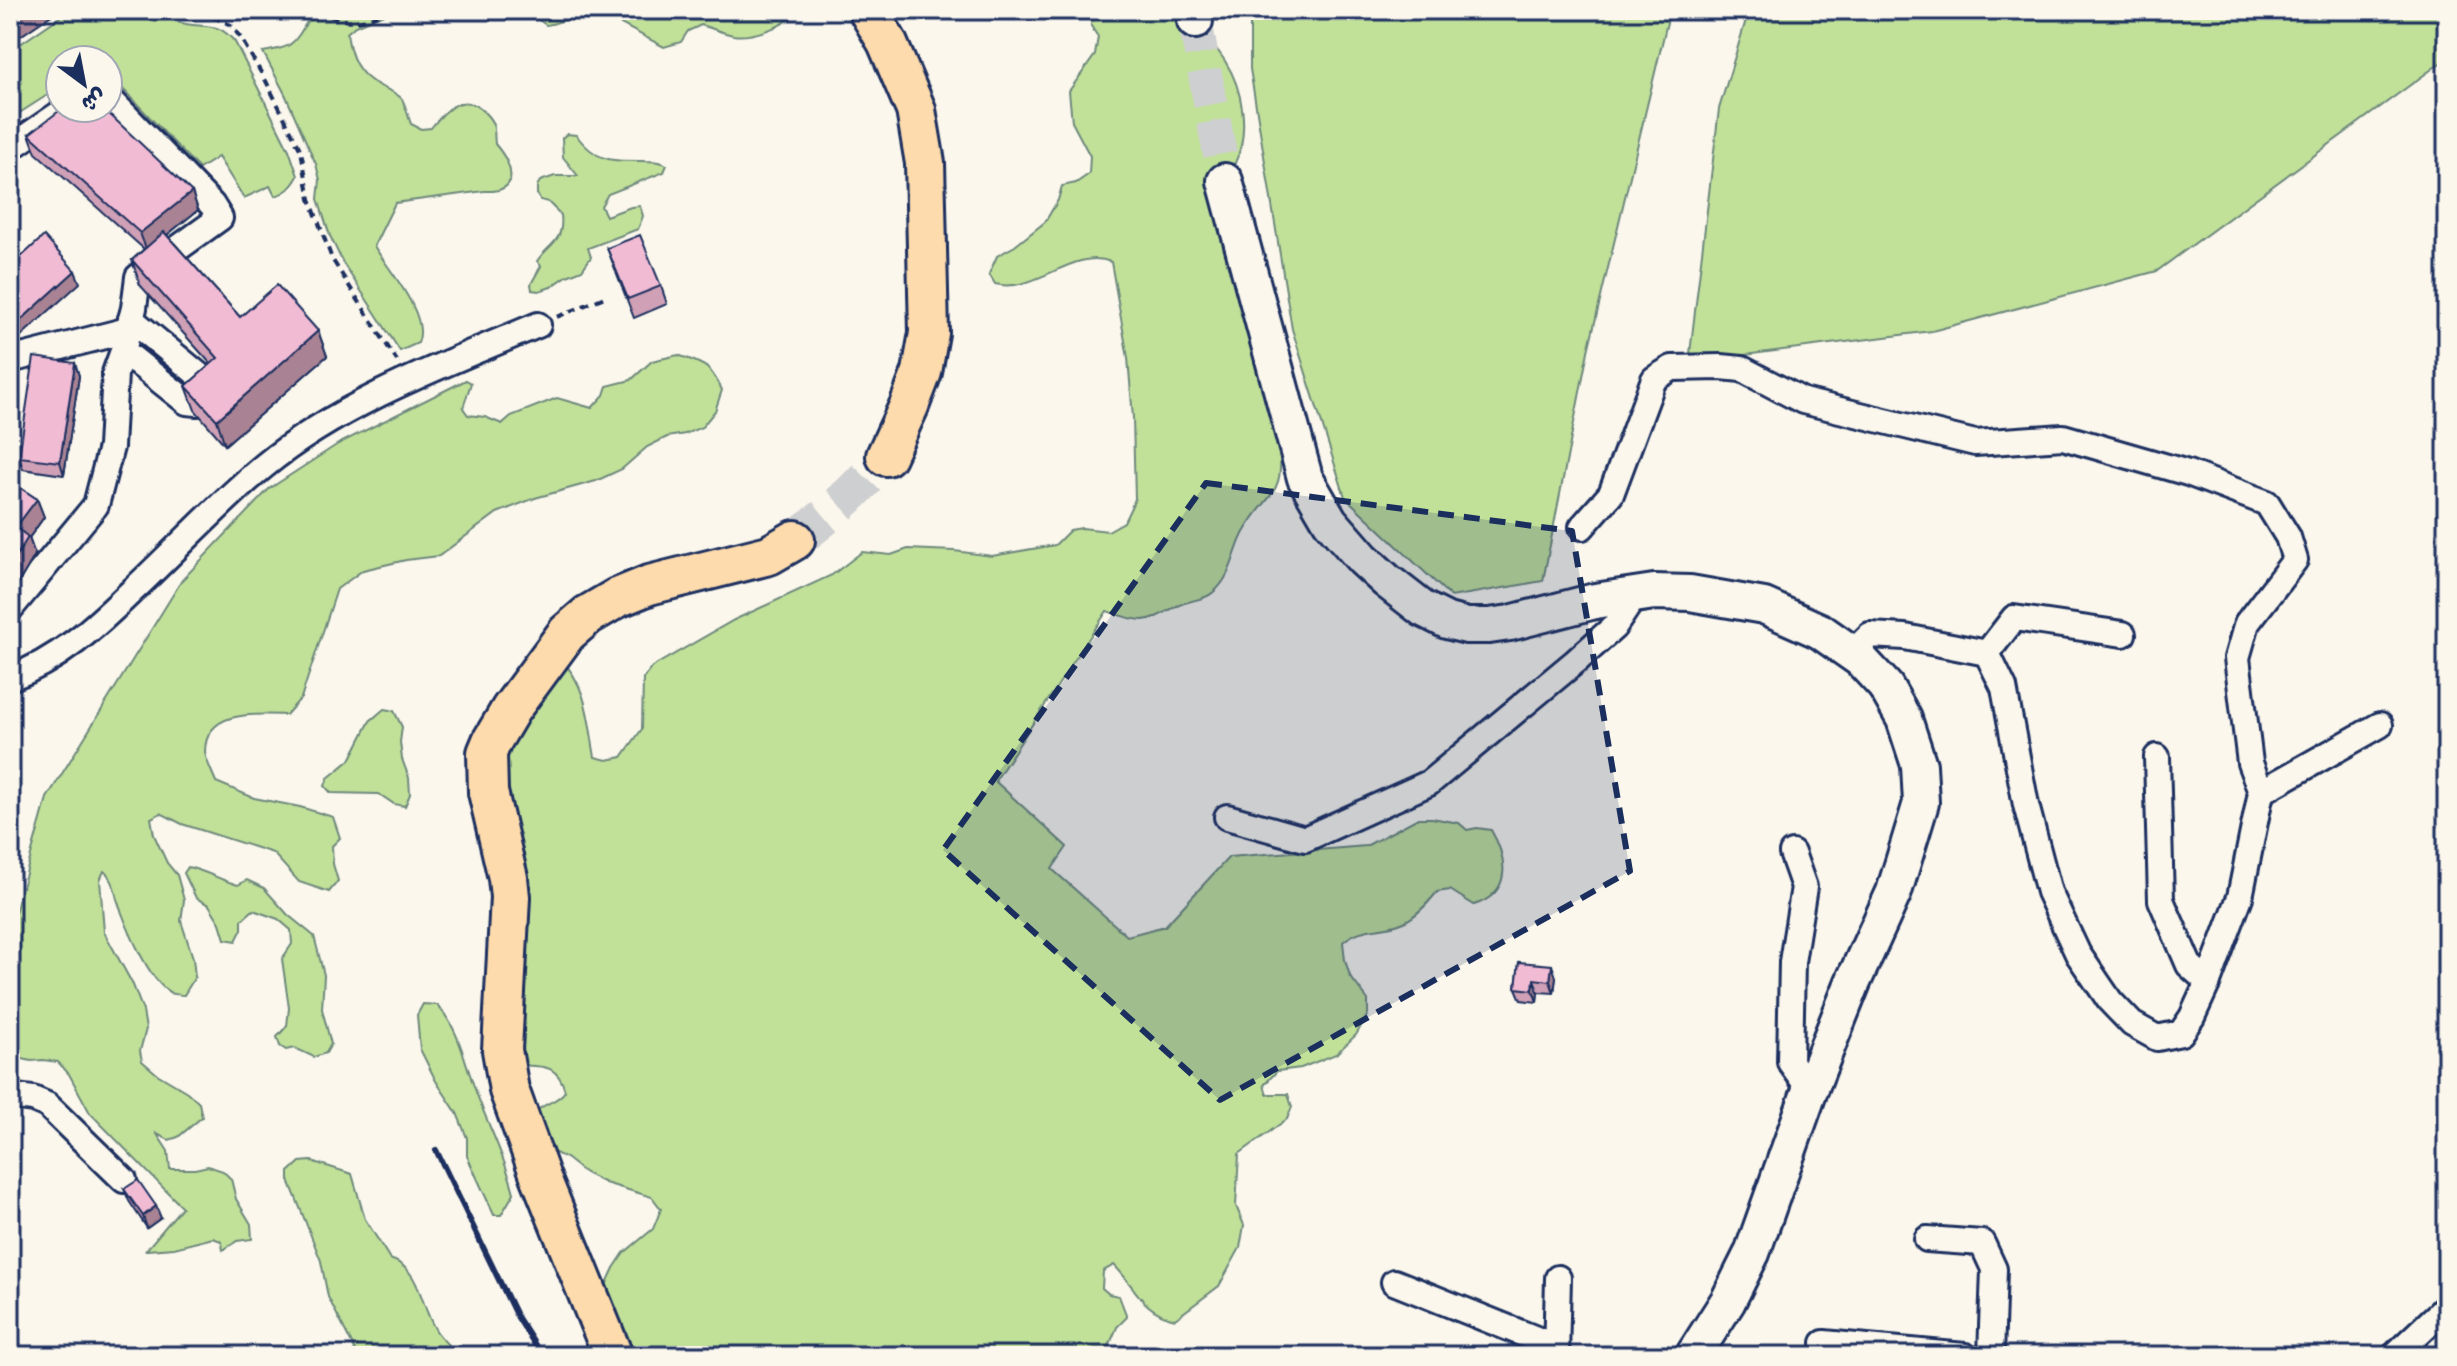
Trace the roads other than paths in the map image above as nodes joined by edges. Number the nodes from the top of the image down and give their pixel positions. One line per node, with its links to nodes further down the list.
1 (868, 10): 9 (main road)
2 (124, 114): 7 (street)
3 (45, 124): 4 (street)
4 (10, 148)
5 (1225, 181): 12 (main road)
6 (538, 325): 17 (street)
7 (128, 333): 8 (street); 13 (street)
8 (10, 360)
9 (886, 456)
10 (1582, 527): 20 (street)
11 (795, 540): 33 (main road)
12 (1636, 594): 15 (main road); 21 (street)
13 (10, 609)
14 (2123, 634): 16 (street)
15 (1852, 653): 16 (street); 24 (main road)
16 (1987, 653): 23 (street)
17 (10, 678)
18 (2380, 725): 20 (street)
19 (2157, 757): 23 (street)
20 (2261, 792): 23 (street)
21 (1227, 817)
22 (1792, 853): 24 (street)
23 (2208, 982)
24 (1810, 1090): 34 (main road)
25 (10, 1096): 26 (street)
26 (124, 1180)
27 (1927, 1239): 36 (street)
28 (1558, 1278): 32 (street)
29 (1394, 1282): 32 (street)
30 (2447, 1306): 37 (street)
31 (1824, 1343): 35 (street)
32 (1556, 1351)
33 (613, 1356)
34 (1693, 1356)
35 (1965, 1356)
36 (1991, 1356)
37 (2394, 1356)

